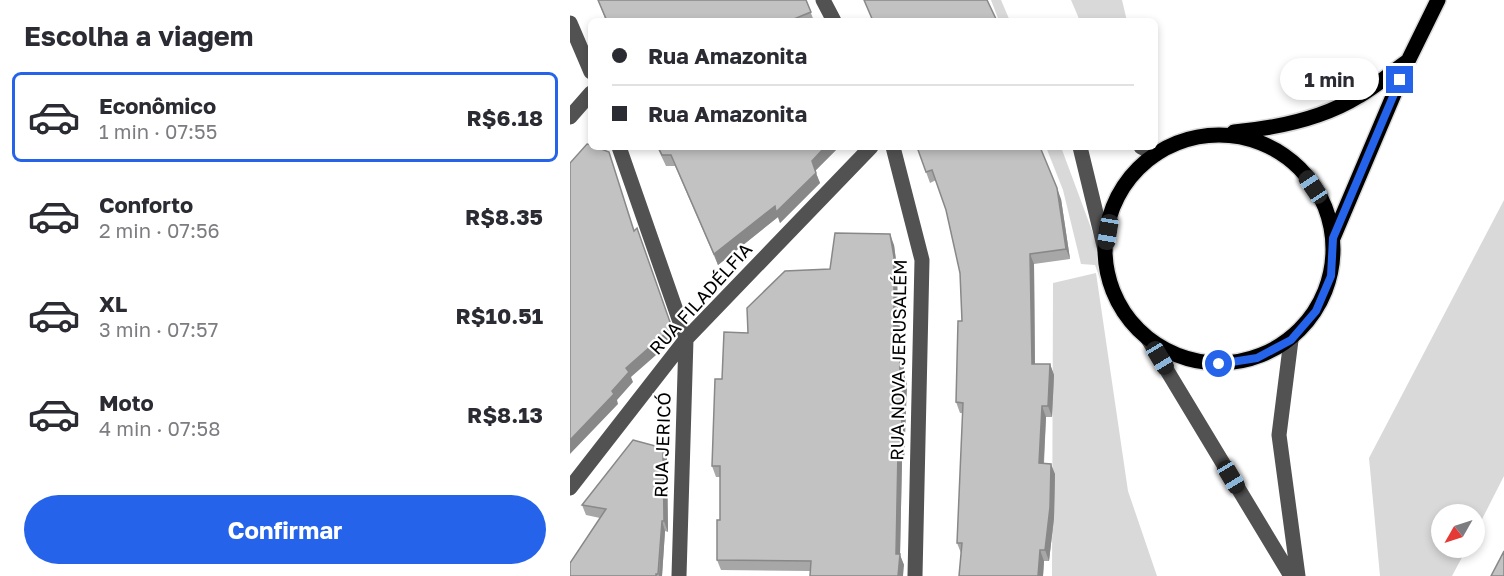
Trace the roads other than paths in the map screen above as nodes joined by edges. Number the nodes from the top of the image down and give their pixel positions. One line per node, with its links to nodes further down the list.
1 (823, 0): 3 (street)
2 (1438, 0): 5 (main road)
3 (832, 18)
4 (570, 23): 6 (street)
5 (1408, 61): 9 (main road); 16 (main road)
6 (588, 65)
7 (588, 96): 8 (street)
8 (570, 117)
9 (1202, 136): 15 (main road); 16 (main road)
10 (620, 150): 18 (street, RUA JERICÓ)
11 (869, 150): 18 (street, RUA FILADÉLFIA)
12 (894, 150): 23 (street, RUA NOVA JERUSALÉM)
13 (1081, 150): 17 (street)
14 (1147, 150): 15 (street)
15 (1156, 154): 17 (main road)
16 (1333, 238): 20 (main road)
17 (1105, 250): 19 (main road)
18 (686, 339): 21 (street, RUA FILADÉLFIA); 22 (street, RUA JERICÓ)
19 (1148, 339): 20 (main road); 24 (street)
20 (1291, 340): 25 (street)
21 (570, 488)
22 (679, 576)
23 (915, 576)
24 (1291, 576)
25 (1298, 576)

